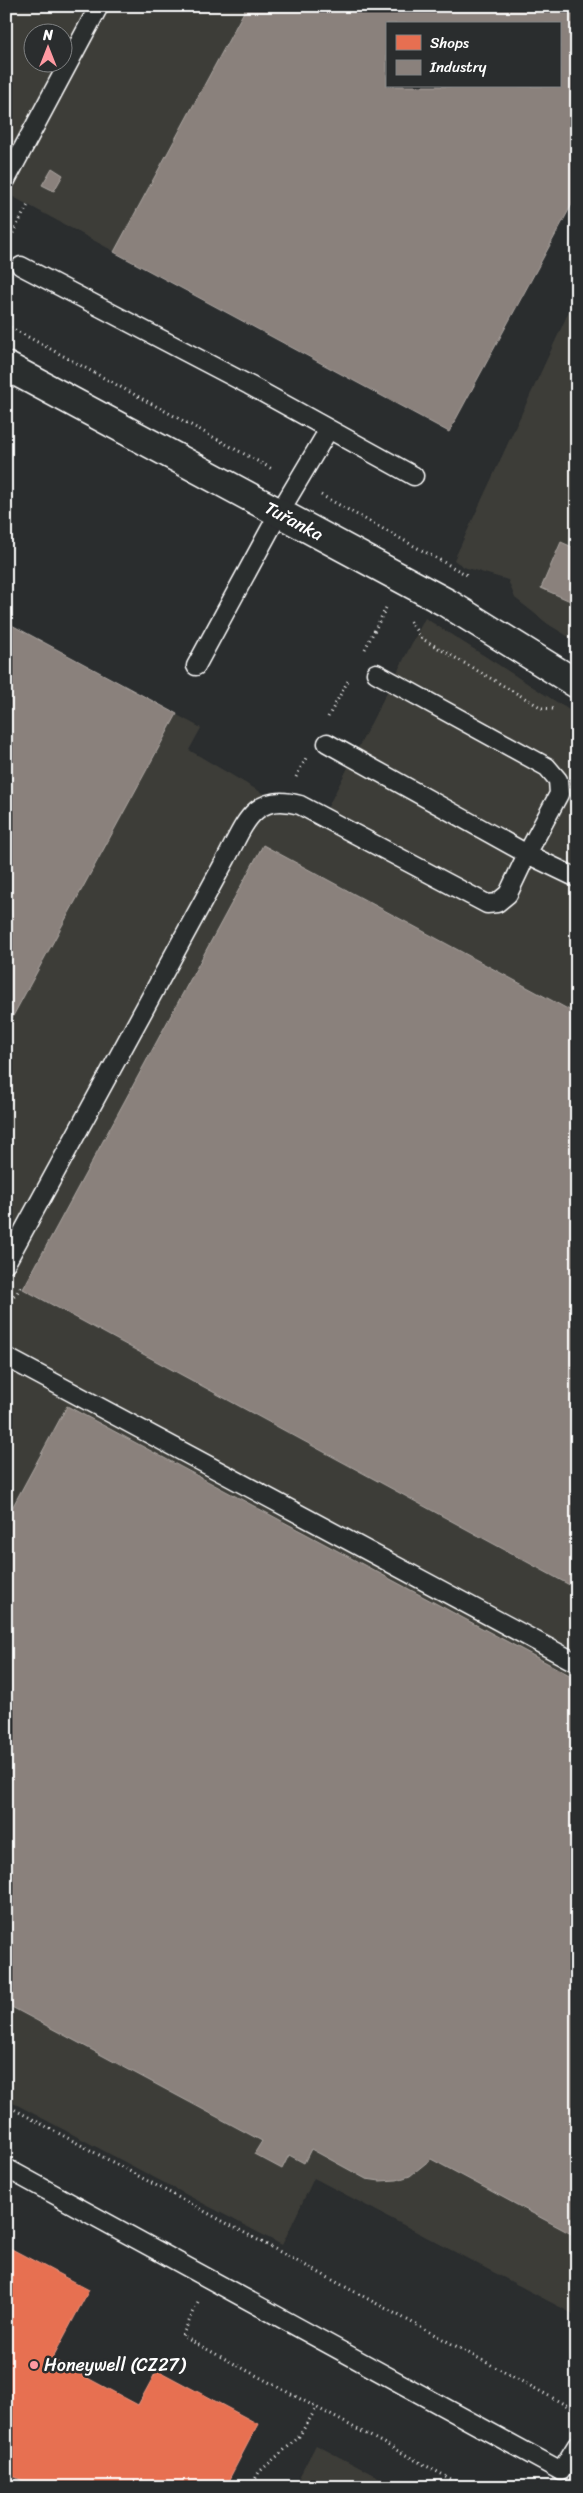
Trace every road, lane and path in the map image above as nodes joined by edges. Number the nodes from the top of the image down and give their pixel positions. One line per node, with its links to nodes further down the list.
1 (99, 6): 2 (lane)
2 (6, 180)
3 (28, 205): 4 (path)
4 (6, 244)
5 (22, 266): 8 (lane)
6 (6, 325): 10 (path)
7 (6, 366): 11 (street, Tuřanka)
8 (329, 430): 9 (lane); 10 (lane)
9 (414, 476)
10 (297, 482): 11 (lane); 12 (path)
11 (279, 512): 14 (lane); 16 (street, Tuřanka)
12 (469, 578)
13 (406, 614): 17 (path)
14 (196, 666)
15 (376, 673): 19 (lane)
16 (577, 684)
17 (559, 709)
18 (327, 743): 19 (lane)
19 (527, 854): 20 (lane); 21 (lane)
20 (577, 878)
21 (6, 1263)
22 (6, 1357): 23 (lane)
23 (577, 1663)
24 (6, 2104): 28 (path)
25 (6, 2168): 26 (lane)
26 (209, 2277): 27 (path); 29 (lane)
27 (317, 2408): 30 (path); 31 (path)
28 (577, 2410)
29 (577, 2445)
30 (251, 2487)
31 (466, 2487)

